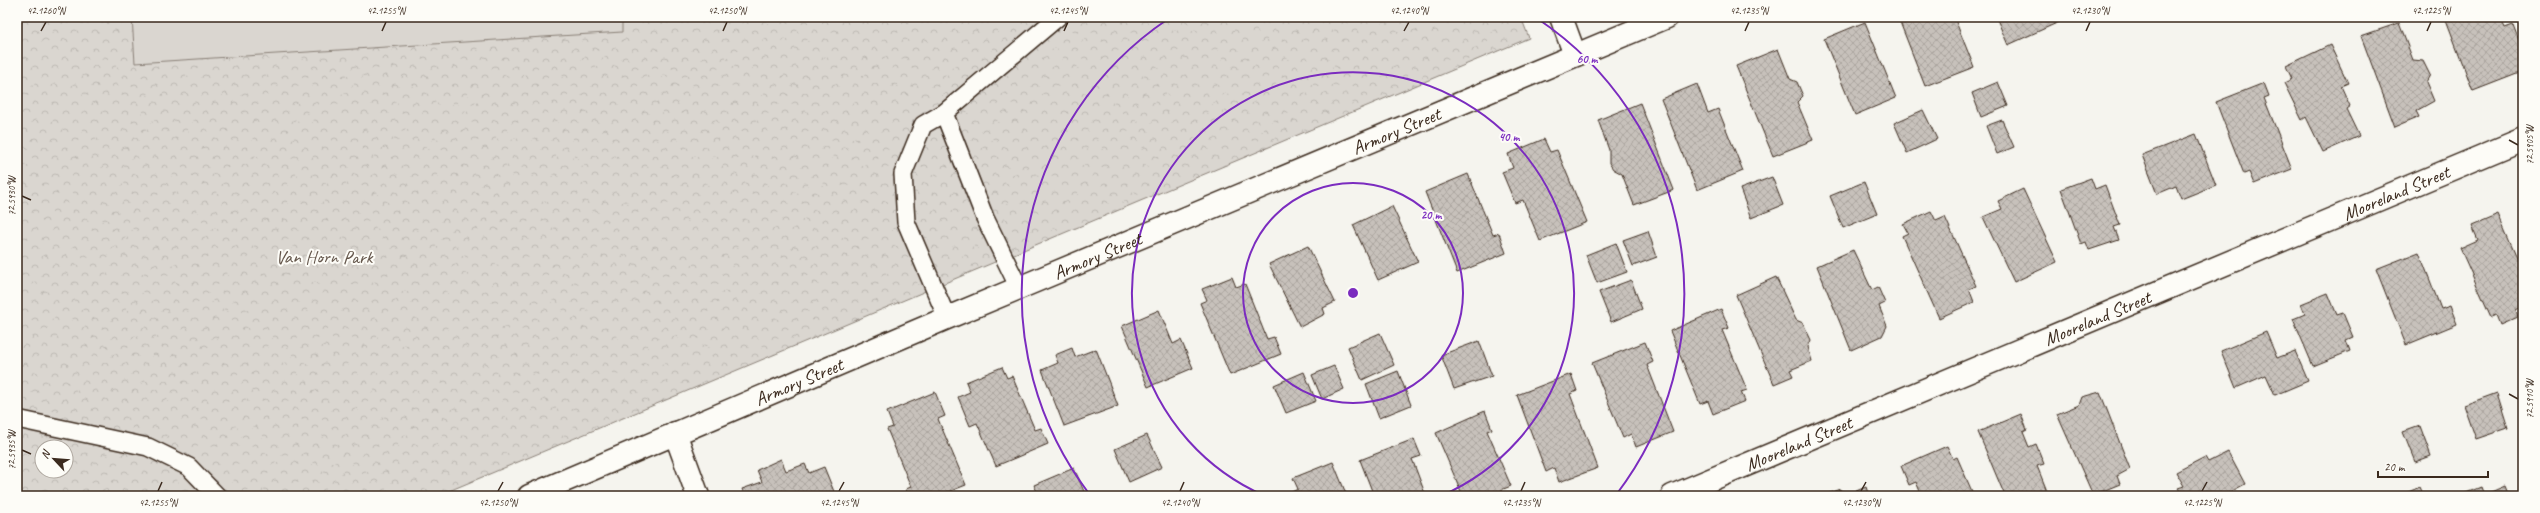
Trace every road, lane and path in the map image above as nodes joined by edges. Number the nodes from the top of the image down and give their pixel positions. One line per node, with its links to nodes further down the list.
1 (1058, 17): 5 (lane)
2 (1561, 17): 4 (main road)
3 (1667, 17): 4 (main road, Armory Street)
4 (1575, 55): 7 (main road, Armory Street)
5 (944, 114): 7 (lane); 8 (lane)
6 (2523, 139): 14 (main road, Mooreland Street)
7 (1019, 288): 8 (main road, Armory Street)
8 (947, 318): 10 (main road, Armory Street)
9 (17, 419): 11 (lane)
10 (675, 433): 12 (main road, Armory Street); 13 (main road)
11 (216, 496)
12 (528, 496)
13 (698, 496)
14 (1672, 496)

